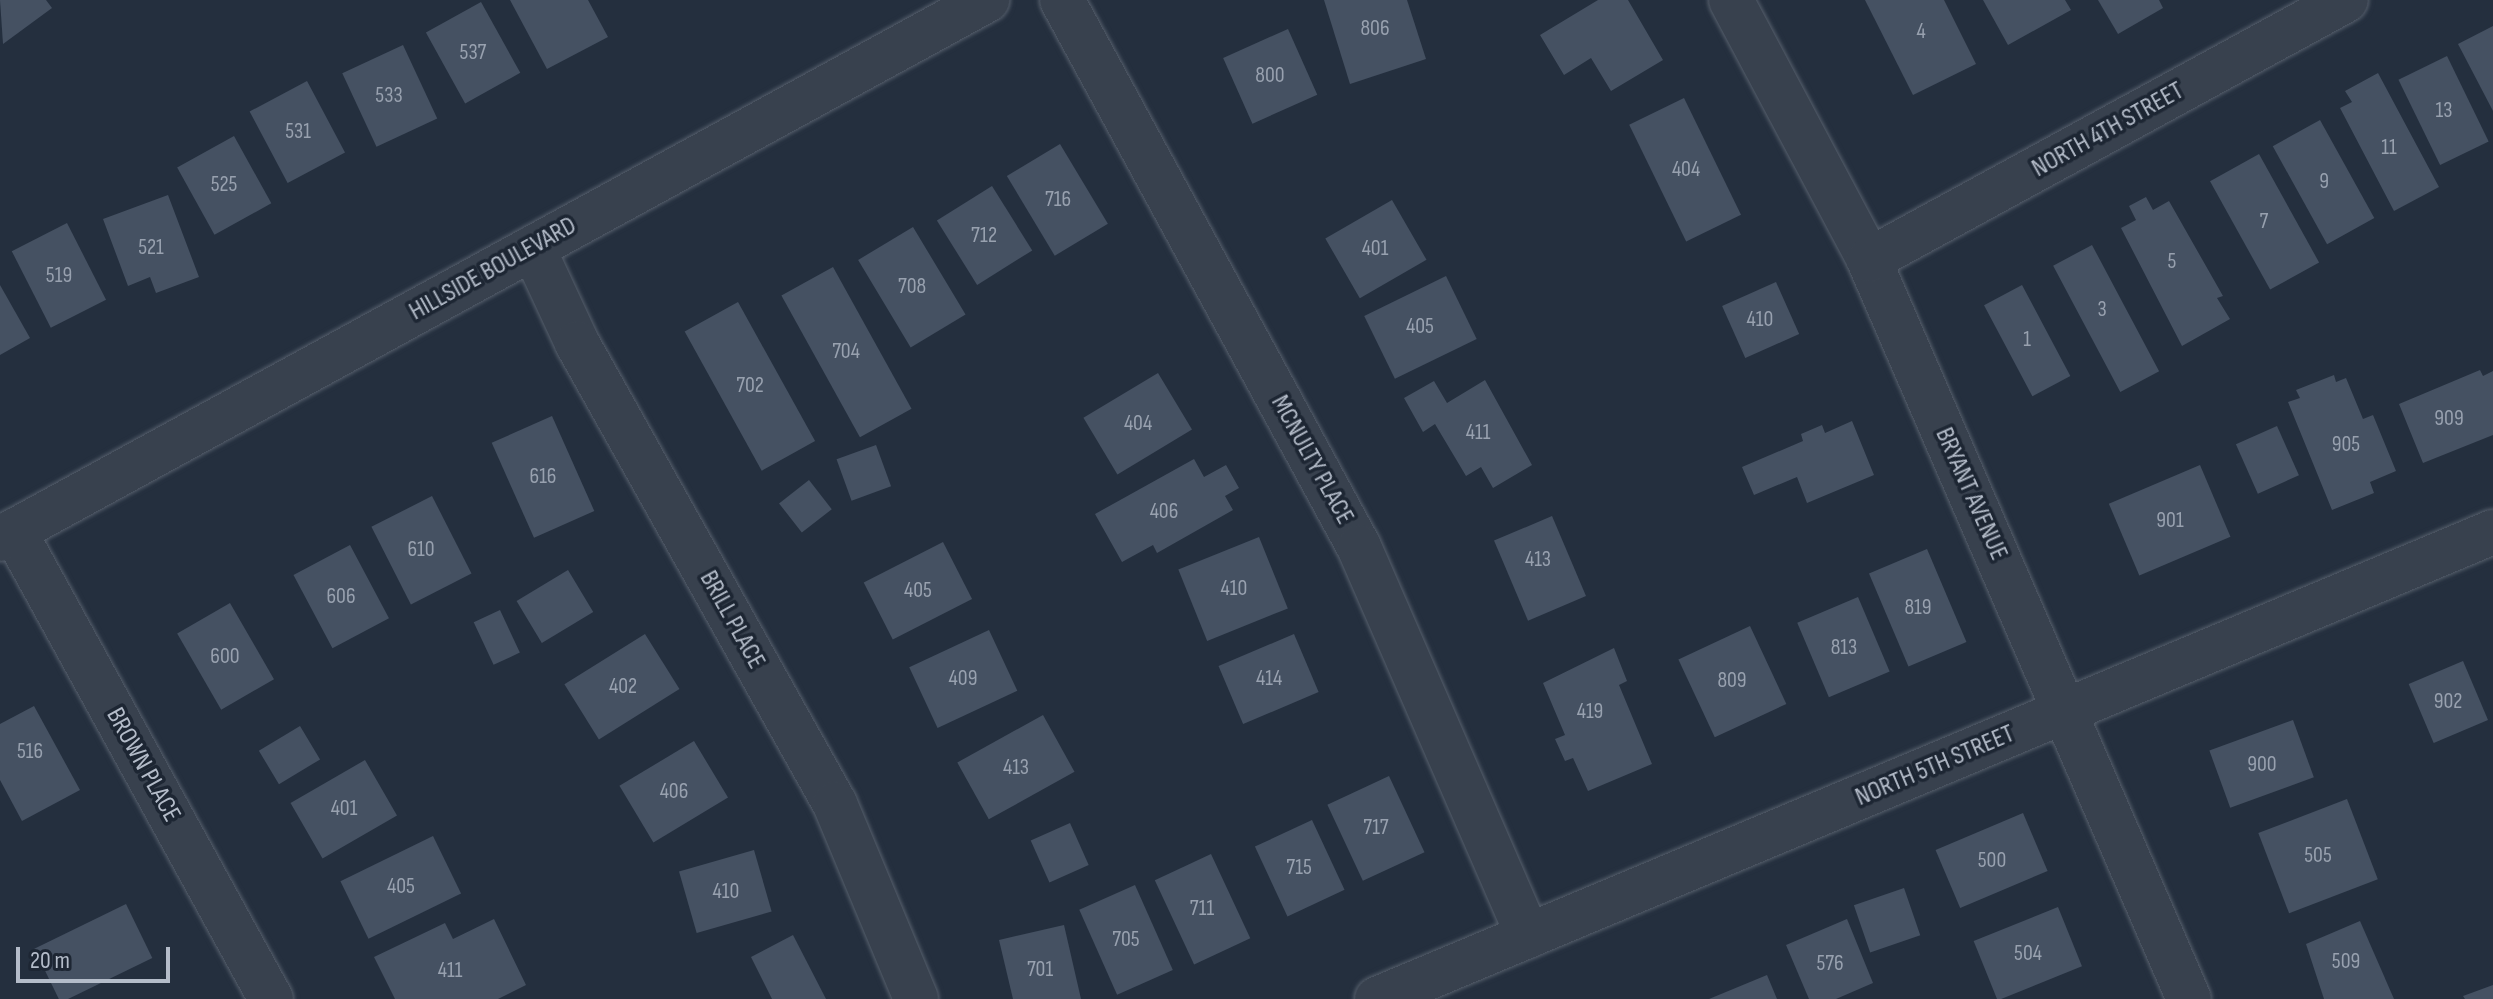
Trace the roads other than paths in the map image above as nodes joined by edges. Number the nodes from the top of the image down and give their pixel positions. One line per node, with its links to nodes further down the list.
1 (987, 0): 5 (street, HILLSIDE BOULEVARD)
2 (1062, 0): 10 (street, MCNULTY PLACE)
3 (1731, 0): 6 (street, BRYANT AVENUE)
4 (2346, 0): 6 (street, NORTH 4TH STREET)
5 (533, 248): 8 (street, HILLSIDE BOULEVARD); 12 (street, BRILL PLACE)
6 (1869, 260): 9 (street, BRYANT AVENUE)
7 (2493, 532): 9 (street, NORTH 5TH STREET)
8 (7, 535): 11 (street, BROWN PLACE)
9 (2066, 711): 10 (street, NORTH 5TH STREET); 14 (street, BRYANT AVENUE)
10 (1528, 936): 13 (street, NORTH 5TH STREET)
11 (271, 999)
12 (916, 999)
13 (1377, 999)
14 (2189, 999)

